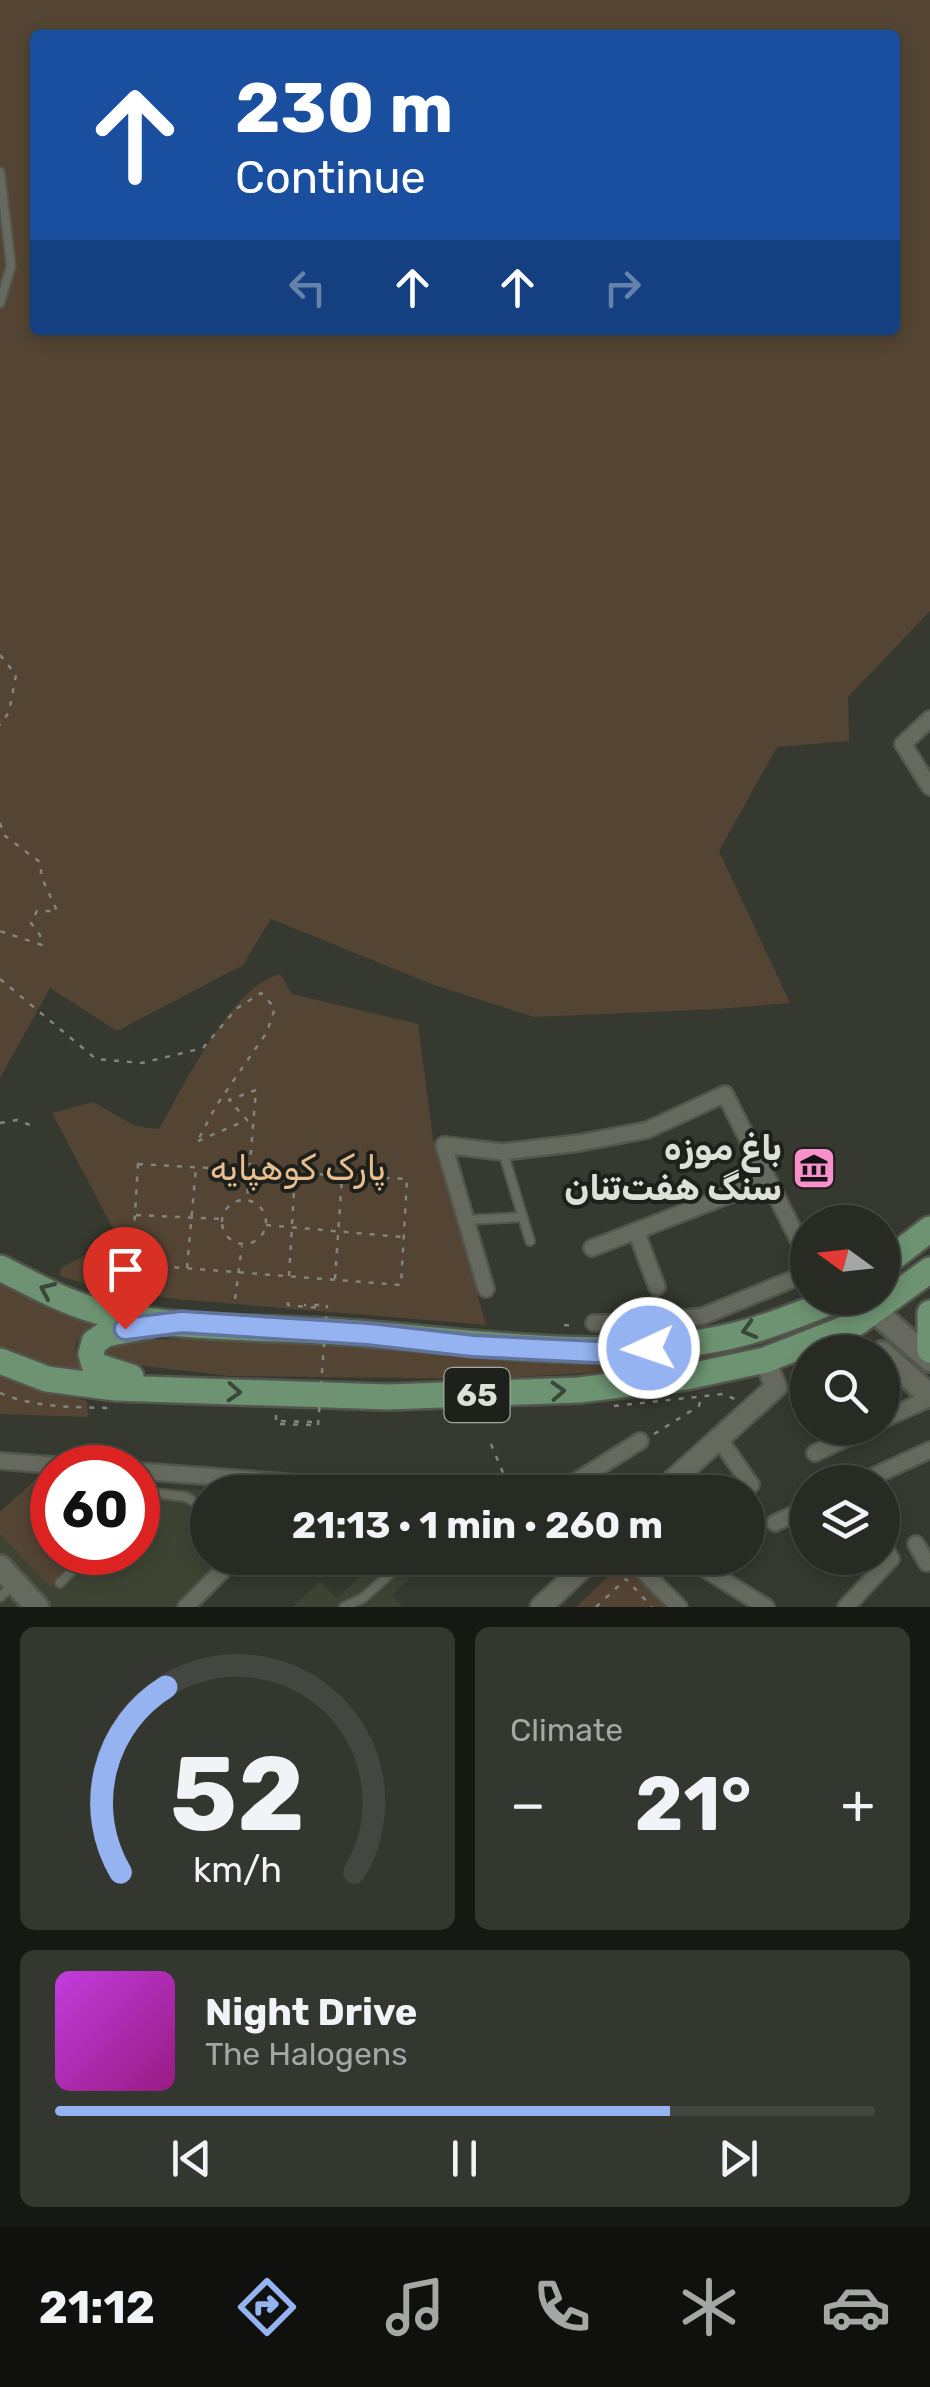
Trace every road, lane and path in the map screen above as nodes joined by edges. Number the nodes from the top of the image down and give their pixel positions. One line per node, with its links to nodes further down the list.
1 (0, 172): 2 (lane)
2 (0, 303)
3 (0, 655): 5 (path)
4 (930, 719): 6 (street)
5 (0, 724)
6 (930, 787)
7 (0, 823): 8 (path)
8 (0, 931)
9 (0, 979): 14 (path)
10 (0, 1122): 11 (path)
11 (35, 1127)
12 (502, 1152): 17 (street); 21 (lane); 23 (street)
13 (196, 1167): 14 (path); 19 (path); 20 (path)
14 (250, 1170): 15 (path); 18 (path)
15 (295, 1173): 16 (path); 26 (path)
16 (342, 1176): 28 (path); 30 (path)
17 (768, 1180): 24 (street); 29 (street)
18 (247, 1199): 22 (path); 25 (path)
19 (135, 1215): 20 (path); 36 (path)
20 (191, 1218): 22 (path); 36 (path)
21 (523, 1218): 23 (lane); 31 (lane)
22 (222, 1220): 32 (path)
23 (466, 1220): 43 (street)
24 (790, 1223)
25 (266, 1224): 26 (path); 32 (path)
26 (292, 1227): 28 (path); 39 (path)
27 (930, 1229): 34 (main road)
28 (338, 1230): 30 (path); 40 (path)
29 (636, 1231): 33 (street); 42 (street)
30 (404, 1237): 40 (path)
31 (530, 1241)
32 (242, 1244): 38 (path)
33 (592, 1248)
34 (900, 1252)
35 (0, 1268): 52 (main road, 65, one-way to 35)
36 (187, 1269): 38 (path)
37 (930, 1270): 44 (main road, 65)
38 (238, 1274): 39 (path); 45 (path)
39 (288, 1277): 40 (path)
40 (335, 1280)
41 (790, 1280): 53 (street)
42 (657, 1287)
43 (486, 1289)
44 (900, 1293)
45 (235, 1299)
46 (304, 1305): 67 (path, bridge)
47 (930, 1313): 58 (main road)
48 (797, 1315): 52 (main road, 65, one-way to 52)
49 (848, 1315): 56 (lane)
50 (871, 1315): 56 (main road, 65)
51 (879, 1315): 60 (main road)
52 (182, 1322): 63 (main road)
53 (594, 1323)
54 (564, 1326): 55 (path)
55 (575, 1326)
56 (852, 1326): 57 (main road); 59 (main road, 65)
57 (862, 1335)
58 (930, 1350)
59 (765, 1360): 63 (main road, 65, one-way to 59); 68 (street)
60 (930, 1360)
61 (0, 1362): 63 (main road, 65)
62 (900, 1370): 65 (main road)
63 (178, 1388)
64 (702, 1396): 69 (path)
65 (930, 1397): 66 (street)
66 (900, 1411)
67 (276, 1413)
68 (718, 1437): 82 (street); 83 (street)
69 (640, 1441): 81 (street)
70 (491, 1444): 80 (path)
71 (831, 1445): 73 (street)
72 (930, 1450): 76 (street)
73 (814, 1453)
74 (0, 1461): 75 (street)
75 (30, 1463)
76 (898, 1465)
77 (160, 1472): 78 (street)
78 (189, 1474): 79 (street); 85 (lane)
79 (198, 1475)
80 (504, 1475)
81 (586, 1475)
82 (678, 1475)
83 (744, 1475)
84 (160, 1494): 85 (lane)
85 (186, 1497): 86 (lane)
86 (190, 1499)
87 (790, 1516): 88 (street)
88 (775, 1523)
89 (916, 1544): 90 (street)
90 (930, 1562)
91 (68, 1575): 99 (lane)
92 (218, 1575): 102 (street)
93 (389, 1575): 100 (lane)
94 (575, 1575): 105 (street)
95 (647, 1575): 108 (street)
96 (714, 1575): 109 (street)
97 (876, 1575): 110 (street)
98 (5, 1583): 101 (main road)
99 (60, 1583)
100 (363, 1598): 103 (lane); 104 (lane)
101 (37, 1607)
102 (186, 1607)
103 (344, 1607)
104 (372, 1607)
105 (542, 1607)
106 (596, 1607): 107 (path)
107 (652, 1607)
108 (678, 1607)
109 (766, 1607)
110 (846, 1607)

